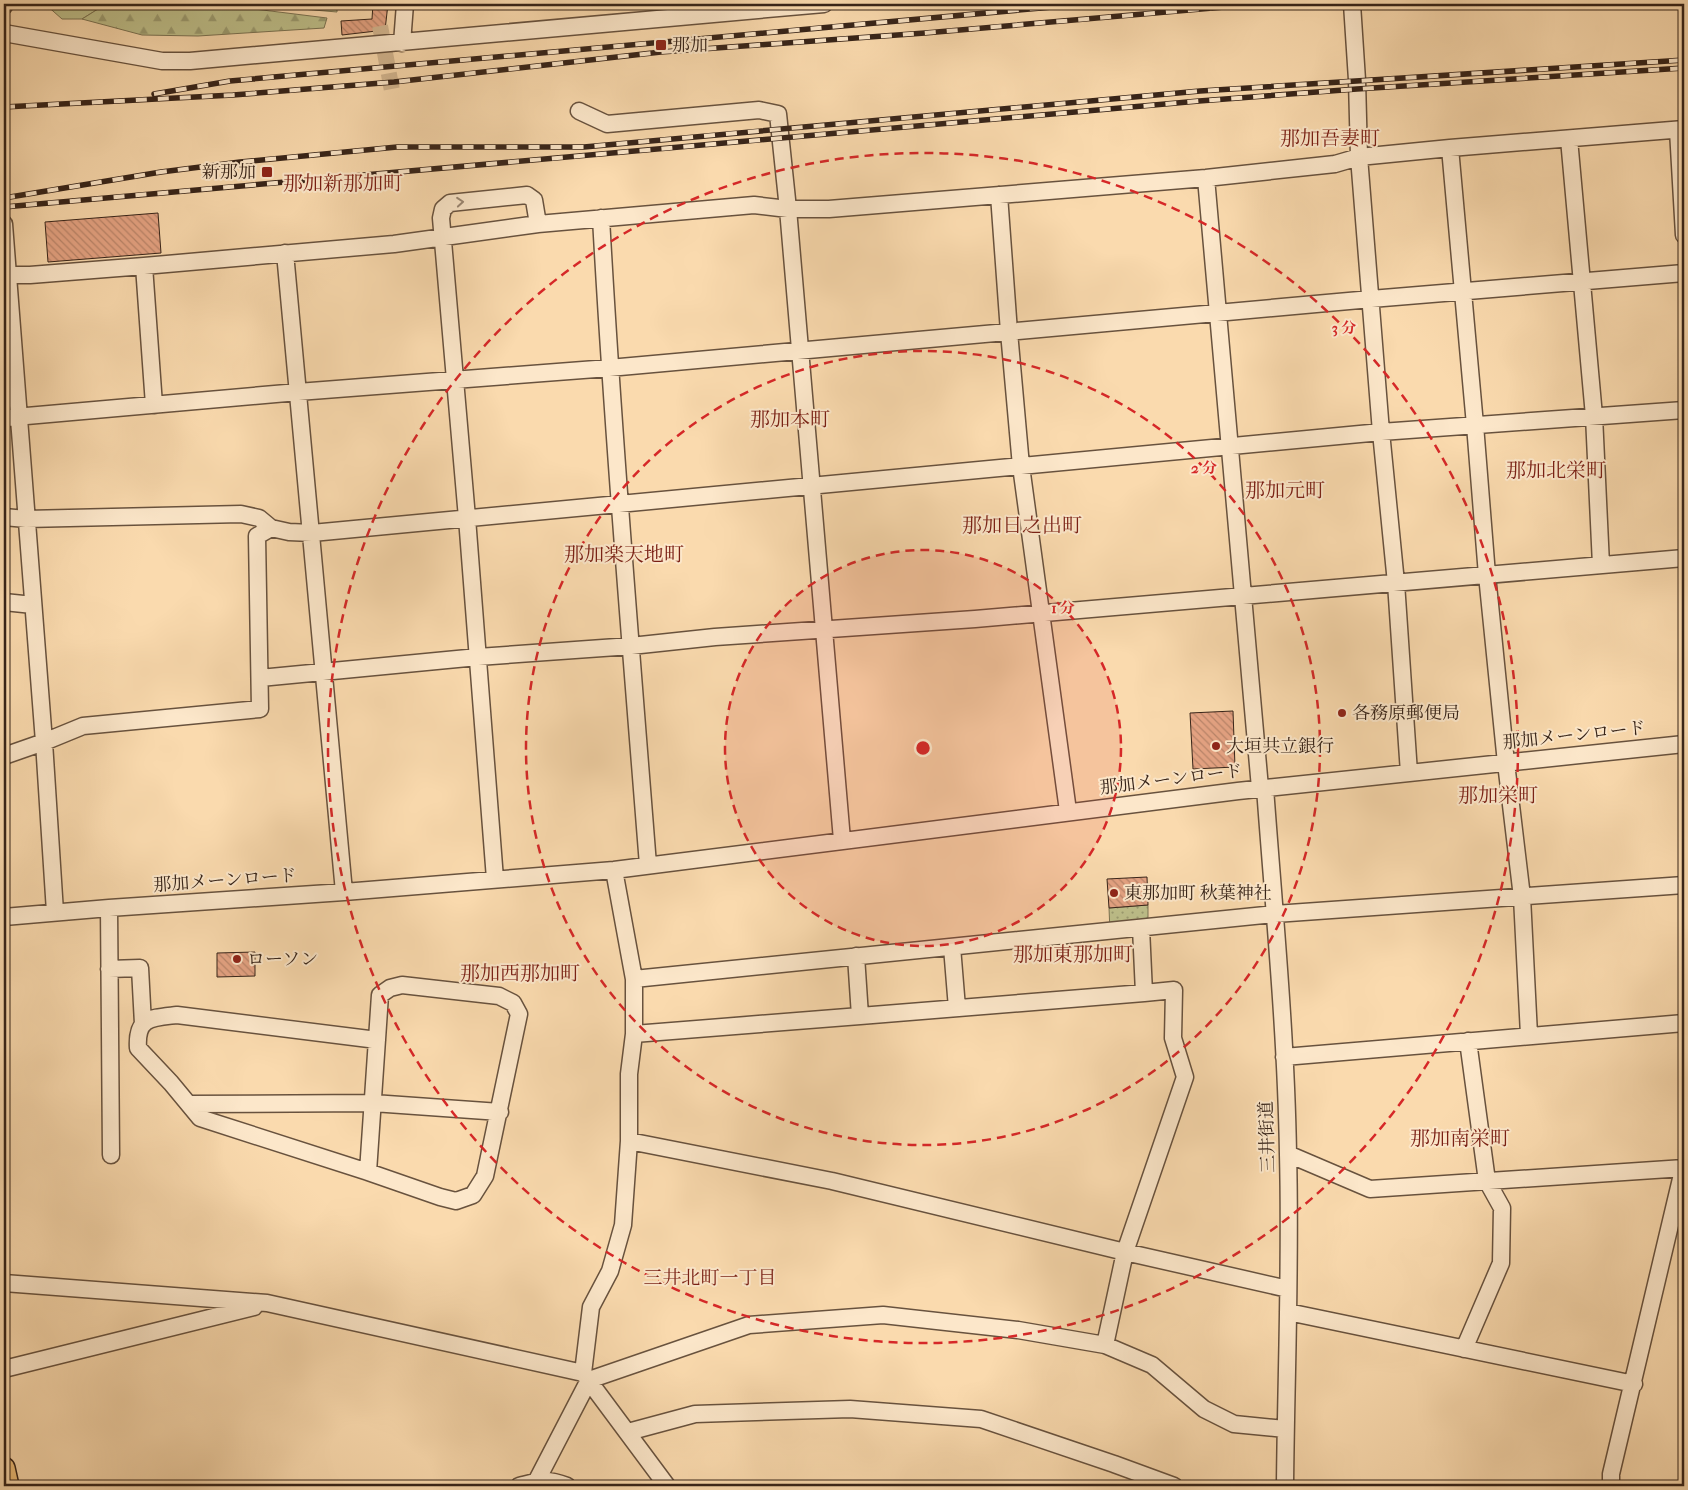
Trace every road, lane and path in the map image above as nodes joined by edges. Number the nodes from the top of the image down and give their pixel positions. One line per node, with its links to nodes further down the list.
1 (405, 4): 6 (street)
2 (824, 4): 4 (street)
3 (1352, 4): 11 (street)
4 (670, 11): 6 (street)
5 (4, 33): 6 (street)
6 (402, 42)
7 (579, 111): 14 (street)
8 (1681, 130): 9 (street); 18 (street)
9 (1569, 139): 10 (street); 24 (street)
10 (1450, 148): 11 (street); 25 (street)
11 (1359, 158): 12 (street); 26 (street)
12 (1206, 178): 13 (street); 27 (street, 三井街道)
13 (999, 195): 14 (street); 28 (street)
14 (788, 209): 15 (street); 29 (street)
15 (601, 218): 17 (street); 30 (street)
16 (4, 224): 23 (street)
17 (538, 224): 19 (street); 19 (street, one-way to 17)
18 (1684, 235)
19 (443, 238): 20 (street); 31 (street)
20 (285, 253): 21 (street); 32 (street)
21 (144, 266): 23 (street); 33 (street)
22 (1684, 273): 24 (street)
23 (5, 275): 36 (street)
24 (1581, 282): 25 (street); 35 (street)
25 (1463, 291): 26 (street); 37 (street)
26 (1372, 299): 27 (street); 38 (street)
27 (1218, 313): 28 (street); 39 (street, 三井街道)
28 (1008, 332): 29 (street); 40 (street)
29 (800, 351): 30 (street); 41 (street)
30 (609, 368): 31 (street); 42 (street)
31 (456, 380): 32 (street); 44 (street)
32 (298, 392): 33 (street); 47 (street)
33 (154, 405): 36 (street)
34 (1684, 410): 35 (street)
35 (1594, 416): 37 (street); 49 (street)
36 (11, 417): 45 (street)
37 (1475, 425): 38 (street); 50 (street)
38 (1381, 432): 39 (street); 51 (street)
39 (1229, 446): 40 (street); 52 (street, 三井街道)
40 (1021, 466): 41 (street); 55 (street)
41 (812, 486): 42 (street); 56 (street)
42 (621, 504): 44 (street); 57 (street)
43 (4, 517): 45 (street)
44 (467, 518): 47 (street); 58 (street)
45 (26, 519): 46 (street); 54 (street)
46 (271, 528): 47 (street); 60 (street)
47 (312, 533): 59 (street)
48 (1684, 558): 49 (street)
49 (1601, 565): 50 (street)
50 (1487, 575): 51 (street); 64 (street)
51 (1396, 583): 52 (street); 65 (street)
52 (1242, 596): 55 (street); 66 (street, 三井街道)
53 (4, 602): 54 (street)
54 (33, 605): 61 (street)
55 (1041, 613): 56 (street); 67 (street)
56 (824, 630): 57 (street); 68 (street)
57 (631, 646): 58 (street); 69 (street)
58 (478, 657): 59 (street); 71 (street)
59 (324, 673): 60 (street); 73 (street)
60 (260, 678): 61 (street)
61 (44, 742): 63 (street); 76 (street)
62 (1684, 744): 64 (street, 那加メーンロード)
63 (4, 756)
64 (1506, 763): 65 (street, 那加メーンロード); 74 (street)
65 (1409, 773): 66 (street, 那加メーンロード)
66 (1263, 788): 67 (street, 那加メーンロード); 77 (street, 三井街道)
67 (1068, 811): 68 (street, 那加メーンロード)
68 (842, 840): 69 (street, 那加メーンロード)
69 (648, 865): 70 (street, 那加メーンロード)
70 (614, 870): 71 (street, 那加メーンロード); 83 (street)
71 (495, 879): 73 (street, 那加メーンロード)
72 (1684, 886): 74 (street)
73 (344, 892): 75 (street, 那加メーンロード)
74 (1522, 897): 77 (street); 90 (street)
75 (109, 908): 76 (street, 那加メーンロード); 82 (street)
76 (55, 912): 78 (street, 那加メーンロード)
77 (1275, 914): 79 (street); 93 (street, 三井街道)
78 (4, 917)
79 (1141, 928): 80 (street); 84 (street)
80 (952, 947): 81 (street); 85 (street)
81 (856, 956): 83 (street); 86 (street)
82 (109, 969): 88 (street); 99 (street)
83 (634, 979): 89 (street)
84 (1144, 993): 85 (street); 103 (street)
85 (957, 1008): 86 (street)
86 (860, 1016): 89 (street)
87 (1684, 1023): 90 (street)
88 (143, 1024): 91 (street); 95 (street)
89 (634, 1034): 97 (street)
90 (1529, 1035): 92 (street)
91 (377, 1040): 94 (street); 96 (street)
92 (1468, 1041): 93 (street); 102 (street)
93 (1284, 1056): 98 (street, 三井街道)
94 (373, 1103): 95 (street); 96 (street); 101 (street)
95 (189, 1104): 101 (street)
96 (500, 1112): 101 (street)
97 (629, 1141): 103 (street); 111 (street)
98 (1288, 1154): 102 (street); 105 (street, 三井街道)
99 (110, 1155)
100 (1684, 1167): 102 (street); 112 (street)
101 (368, 1172)
102 (1487, 1181): 109 (street)
103 (1125, 1252): 105 (street); 108 (street)
104 (4, 1283): 106 (street)
105 (1288, 1289): 107 (street, 三井街道)
106 (267, 1303): 110 (street); 111 (street)
107 (1288, 1312): 109 (street); 113 (street, 三井街道)
108 (1105, 1345): 111 (street); 113 (street)
109 (1464, 1349): 112 (street)
110 (4, 1369)
111 (586, 1376): 114 (street); 116 (street)
112 (1634, 1384): 123 (street)
113 (1286, 1429): 122 (street, 三井街道)
114 (628, 1432): 120 (street); 121 (street)
115 (4, 1468): 117 (main road)
116 (535, 1484): 118 (street); 119 (street)
117 (8, 1486)
118 (519, 1486)
119 (567, 1486)
120 (667, 1486)
121 (1174, 1486)
122 (1285, 1486)
123 (1611, 1486)

